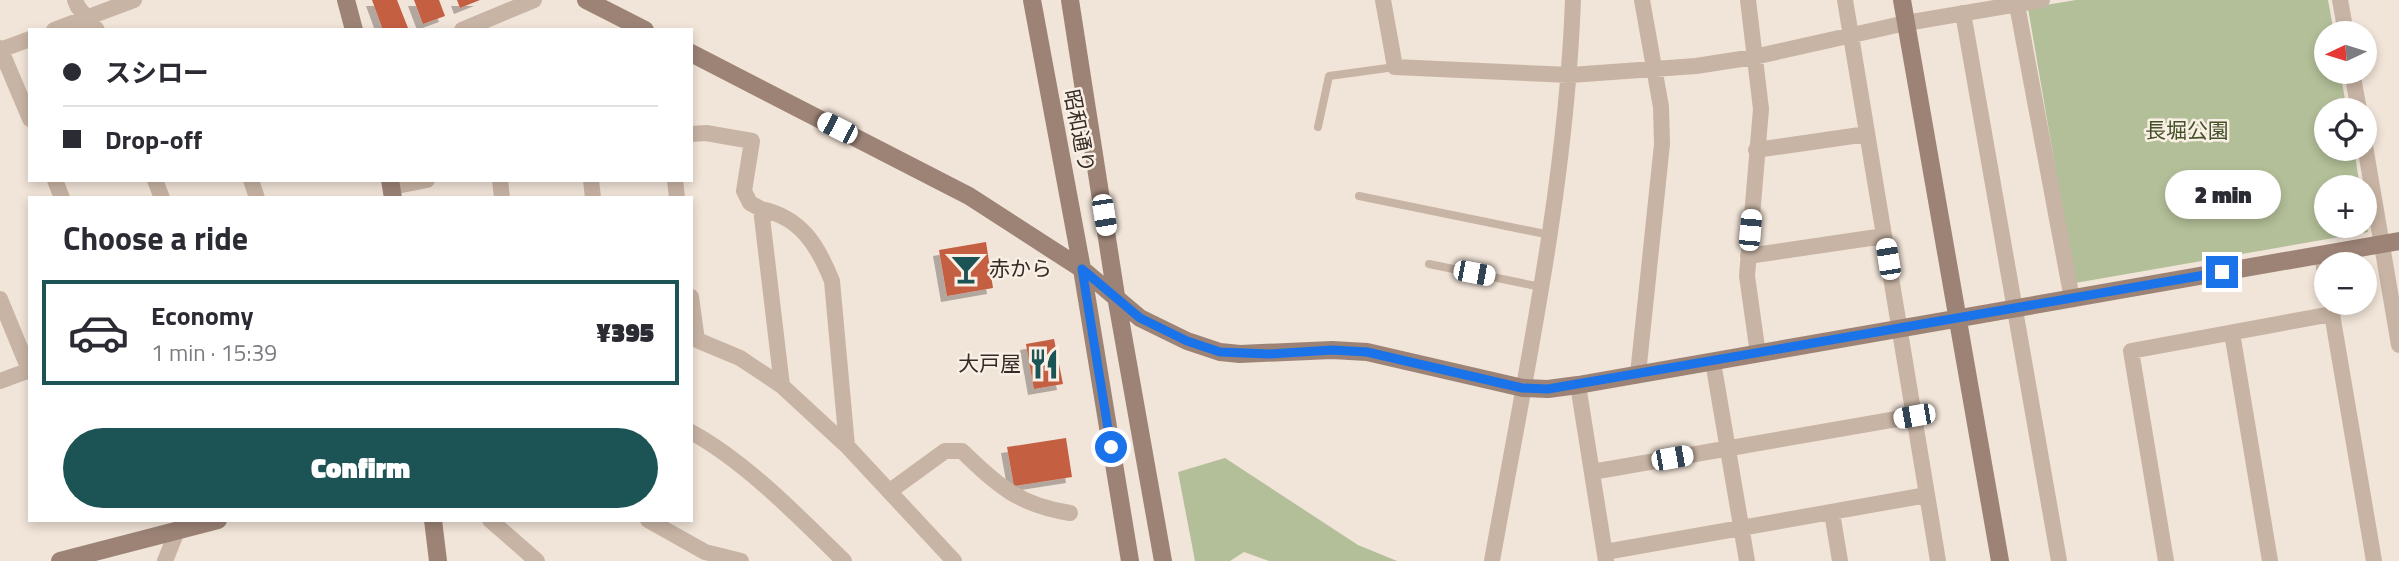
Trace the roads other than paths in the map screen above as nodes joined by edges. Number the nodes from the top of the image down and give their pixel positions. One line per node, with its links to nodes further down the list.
1 (75, 0): 20 (street)
2 (134, 0): 20 (street)
3 (346, 0): 22 (street)
4 (534, 0): 23 (street)
5 (586, 0): 24 (street)
6 (1032, 0): 50 (street, 昭和通り)
7 (1070, 0): 52 (street, 昭和通り)
8 (1383, 0): 30 (street)
9 (1573, 0): 32 (street)
10 (1642, 0): 31 (street)
11 (1748, 0): 29 (street)
12 (1844, 0): 25 (street)
13 (1902, 0): 19 (street)
14 (2042, 0): 16 (street)
15 (2340, 0): 18 (street)
16 (2017, 5): 17 (street); 54 (street)
17 (1963, 13): 19 (street); 55 (street)
18 (2344, 21)
19 (1906, 23): 25 (street); 59 (street)
20 (92, 24): 21 (street)
21 (67, 28)
22 (353, 28)
23 (468, 28)
24 (641, 28)
25 (1851, 36): 29 (street); 36 (street)
26 (28, 40): 27 (street)
27 (0, 49): 33 (street)
28 (693, 55): 50 (street)
29 (1754, 57): 31 (street); 37 (street)
30 (1395, 67): 32 (street); 34 (lane)
31 (1654, 69): 32 (street); 68 (street)
32 (1570, 75): 43 (street)
33 (28, 114)
34 (1318, 127)
35 (693, 134): 42 (street)
36 (1867, 134): 37 (street); 44 (street)
37 (1756, 150): 48 (street)
38 (2370, 161): 45 (street)
39 (418, 182): 40 (street)
40 (392, 188)
41 (1359, 195): 43 (lane)
42 (761, 209): 71 (street); 75 (street)
43 (1550, 234): 51 (street)
44 (1884, 236): 48 (street); 60 (street)
45 (2391, 243): 46 (street); 58 (street)
46 (2339, 252)
47 (2314, 256): 54 (street)
48 (1748, 257): 64 (street)
49 (1429, 264): 51 (lane)
50 (1082, 269): 52 (street); 96 (street, 昭和通り)
51 (1541, 287): 72 (street)
52 (1116, 296): 72 (street); 97 (street, 昭和通り)
53 (0, 299): 66 (street)
54 (2072, 299): 55 (street)
55 (2016, 309): 59 (street); 103 (street)
56 (2314, 313): 61 (street)
57 (2332, 315): 106 (street)
58 (2397, 318): 63 (street)
59 (1959, 319): 60 (street); 102 (street)
60 (1899, 330): 64 (street); 73 (street)
61 (2232, 333): 104 (street); 105 (street)
62 (694, 342): 71 (street)
63 (2399, 345)
64 (1758, 354): 65 (street)
65 (1713, 362): 68 (street); 76 (street)
66 (28, 366)
67 (28, 372): 69 (street)
68 (1638, 374): 70 (street)
69 (0, 381)
70 (1578, 385): 72 (street); 77 (street)
71 (782, 386): 75 (street)
72 (1522, 388): 98 (street)
73 (1914, 416): 76 (street); 79 (street)
74 (693, 433): 94 (street)
75 (847, 446): 78 (street)
76 (1726, 449): 77 (street); 86 (street)
77 (1591, 472): 88 (street)
78 (890, 491): 80 (street); 95 (street)
79 (1927, 495): 81 (street); 101 (street)
80 (1070, 513)
81 (1832, 513): 86 (street); 100 (street)
82 (211, 522): 87 (street)
83 (433, 522): 91 (street)
84 (492, 522): 92 (street)
85 (652, 522): 93 (street)
86 (1742, 528): 88 (street); 99 (street)
87 (177, 531): 89 (street); 90 (street)
88 (1605, 557)
89 (60, 561)
90 (165, 561)
91 (438, 561)
92 (537, 561)
93 (741, 561)
94 (844, 561)
95 (954, 561)
96 (1130, 561)
97 (1163, 561)
98 (1492, 561)
99 (1747, 561)
100 (1840, 561)
101 (1938, 561)
102 (2000, 561)
103 (2059, 561)
104 (2166, 561)
105 (2270, 561)
106 (2374, 561)

